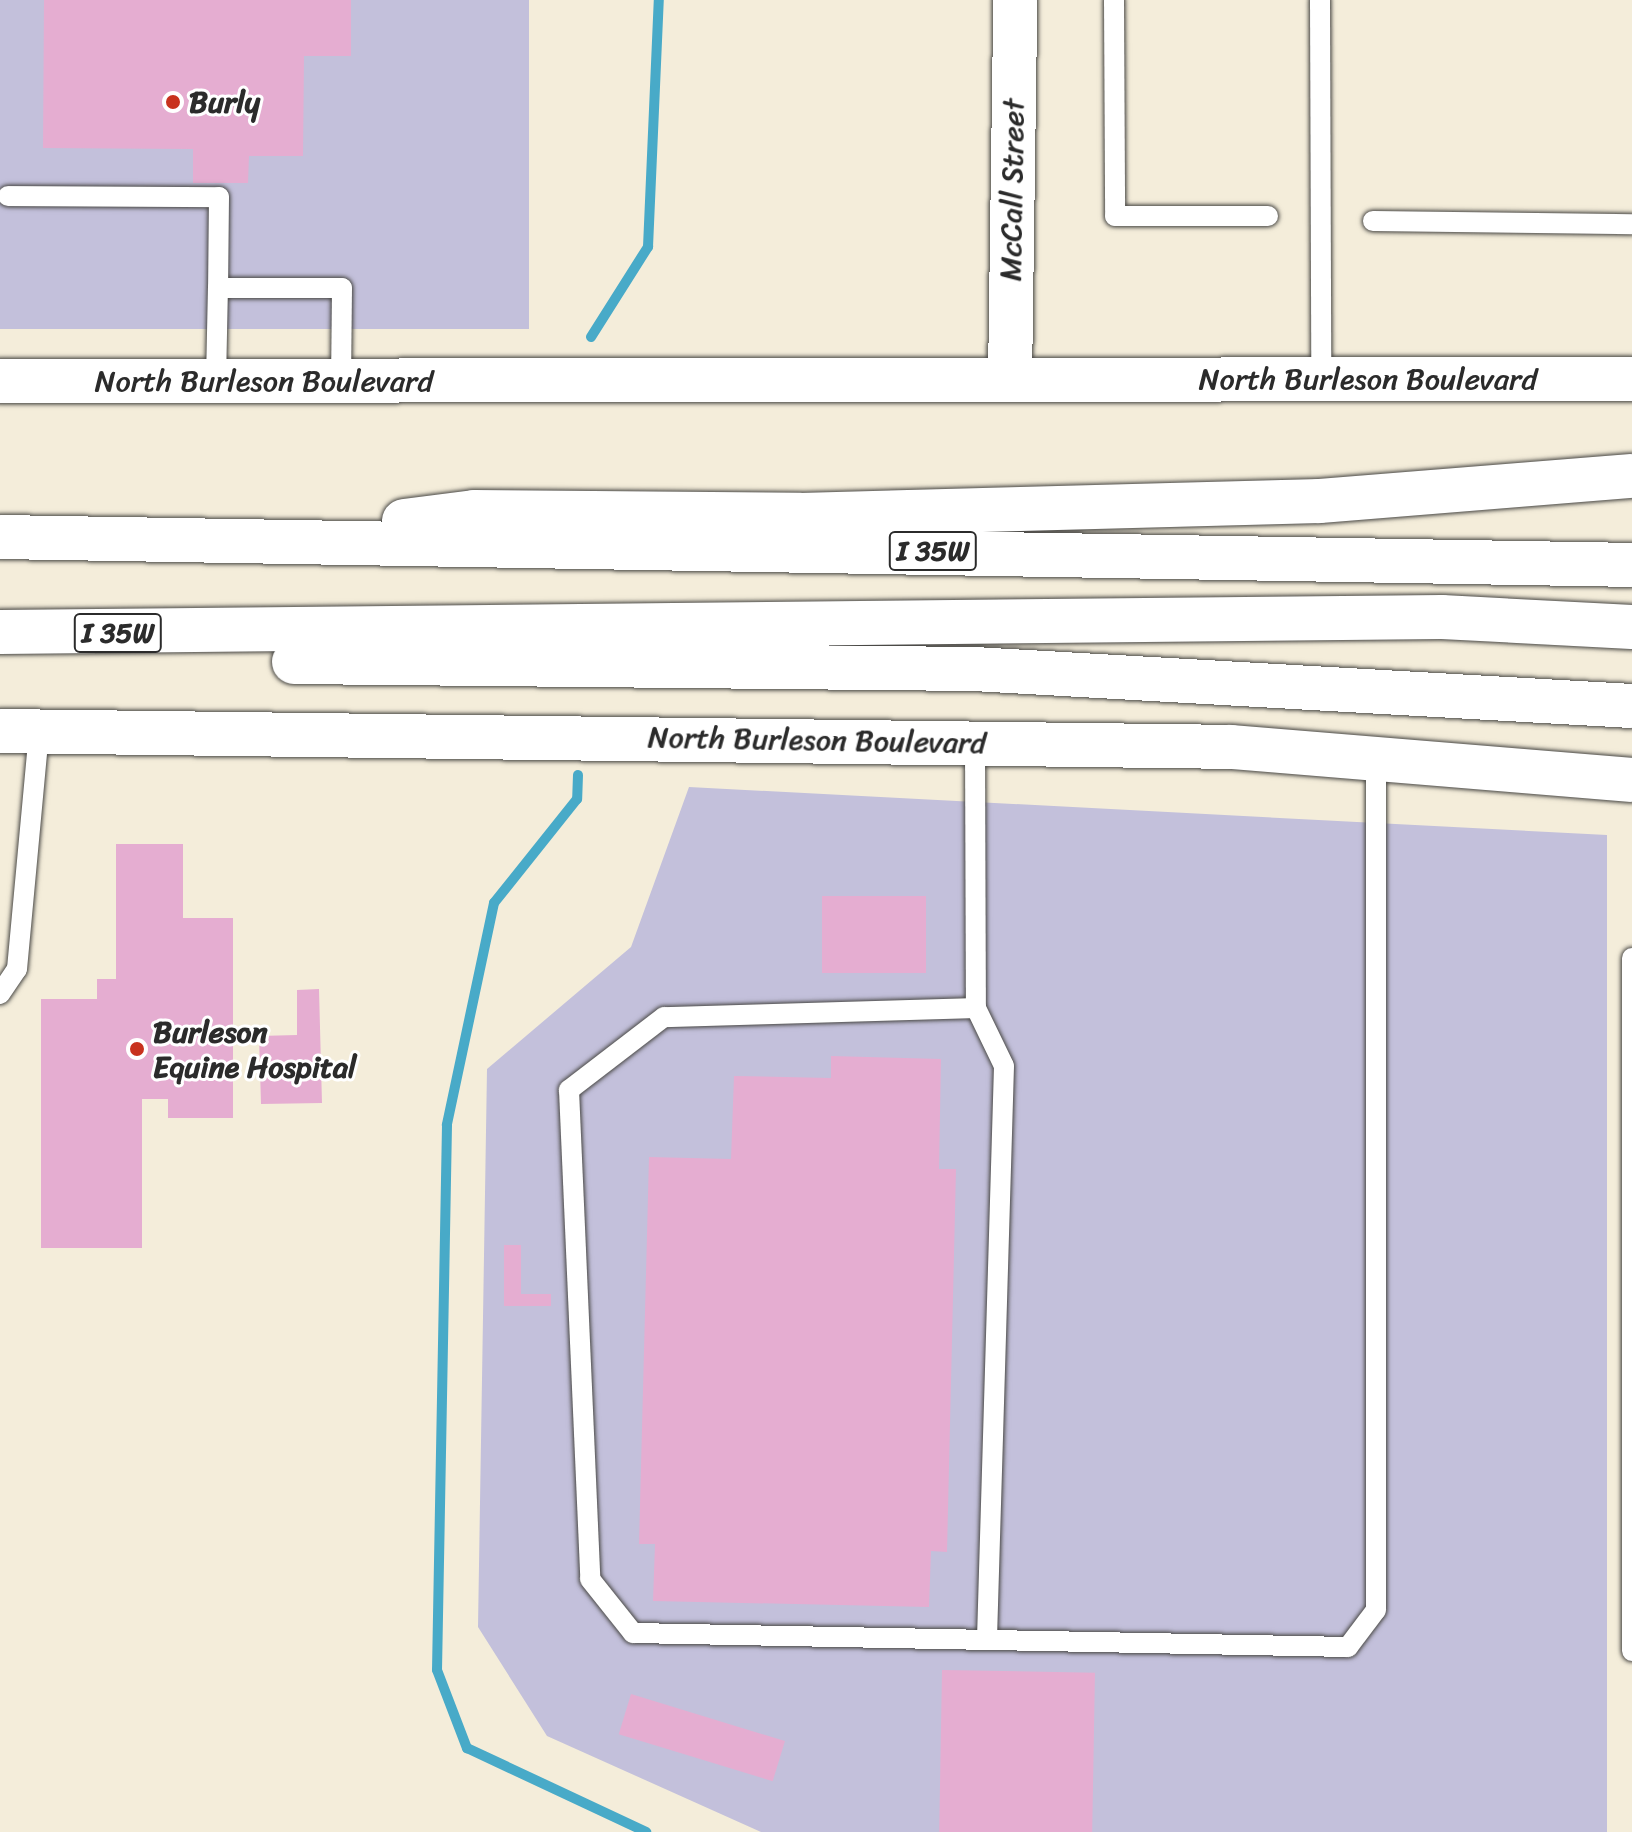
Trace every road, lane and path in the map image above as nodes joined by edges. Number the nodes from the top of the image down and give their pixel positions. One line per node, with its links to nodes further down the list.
1 (1015, 0): 11 (main road, McCall Street)
2 (1114, 0): 5 (lane)
3 (1320, 0): 9 (lane)
4 (8, 196): 8 (lane)
5 (1268, 216)
6 (1373, 221): 7 (lane)
7 (1632, 224)
8 (218, 288): 13 (lane); 14 (lane)
9 (1321, 379): 10 (main road, North Burleson Boulevard); 11 (main road, North Burleson Boulevard)
10 (1632, 379)
11 (1010, 380): 14 (main road, North Burleson Boulevard)
12 (0, 381): 13 (main road, North Burleson Boulevard)
13 (216, 381): 14 (main road, North Burleson Boulevard)
14 (341, 381)
15 (1632, 476): 17 (main road)
16 (0, 537): 17 (main road, I 35W)
17 (233, 541): 18 (main road, I 35W)
18 (1632, 565)
19 (1632, 627): 21 (main road, I 35W)
20 (0, 632): 21 (main road, I 35W)
21 (236, 634): 22 (main road)
22 (1632, 706)
23 (20, 731): 24 (main road, North Burleson Boulevard); 28 (lane)
24 (975, 743): 25 (main road, North Burleson Boulevard); 29 (lane)
25 (1376, 760): 26 (main road, North Burleson Boulevard); 30 (lane)
26 (1632, 780)
27 (1632, 958): 31 (lane)
28 (0, 994)
29 (976, 1008): 30 (lane); 30 (lane)
30 (987, 1639)
31 (1632, 1651)

